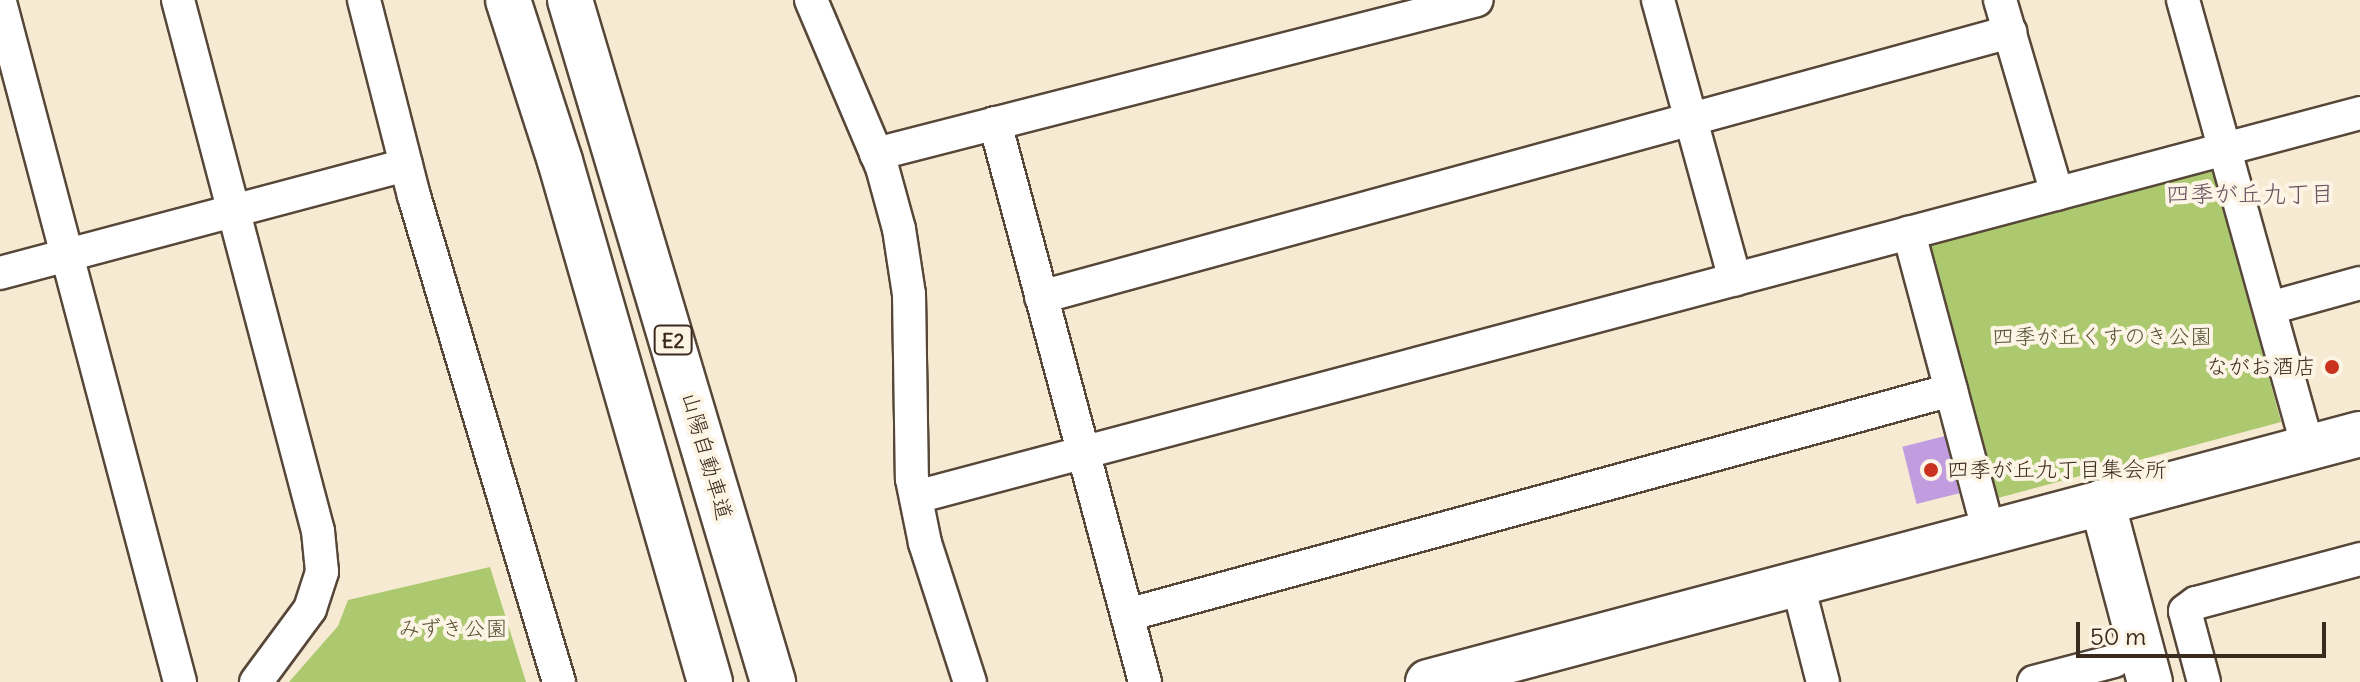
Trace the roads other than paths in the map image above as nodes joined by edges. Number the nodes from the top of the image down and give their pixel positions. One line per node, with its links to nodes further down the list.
1 (178, 0): 19 (street)
2 (364, 0): 17 (street)
3 (508, 0): 41 (main road)
4 (570, 0): 42 (main road, 山陽自動車道 / E2)
5 (1477, 0): 14 (street)
6 (1658, 0): 13 (street)
7 (2000, 0): 11 (street)
8 (2183, 0): 15 (street)
9 (816, 1): 16 (street)
10 (0, 2): 21 (street)
11 (2010, 32): 13 (street); 18 (street)
12 (2360, 113): 15 (street)
13 (1690, 119): 23 (street); 25 (street)
14 (995, 123): 16 (street); 25 (street)
15 (2225, 149): 18 (street); 26 (street)
16 (876, 154): 31 (street)
17 (406, 165): 19 (street); 40 (street)
18 (2057, 194): 20 (street)
19 (234, 211): 21 (street); 39 (street)
20 (1909, 233): 23 (street); 27 (street)
21 (67, 255): 22 (street); 38 (street)
22 (0, 273)
23 (1735, 280): 30 (street)
24 (2360, 283): 26 (street)
25 (1041, 297): 30 (street)
26 (2270, 308): 29 (street)
27 (1951, 390): 33 (street); 36 (street)
28 (2360, 434): 29 (main road)
29 (2308, 449): 32 (main road)
30 (1083, 453): 31 (street); 36 (street)
31 (916, 497): 43 (street)
32 (2102, 502): 35 (main road); 37 (main road)
33 (1983, 510)
34 (2360, 559): 48 (street)
35 (1797, 581): 45 (main road); 46 (street)
36 (1127, 615): 44 (street)
37 (2132, 672): 47 (street)
38 (180, 682)
39 (256, 682)
40 (559, 682)
41 (710, 682)
42 (773, 682)
43 (970, 682)
44 (1145, 682)
45 (1428, 682)
46 (1823, 682)
47 (2034, 682)
48 (2204, 682)

